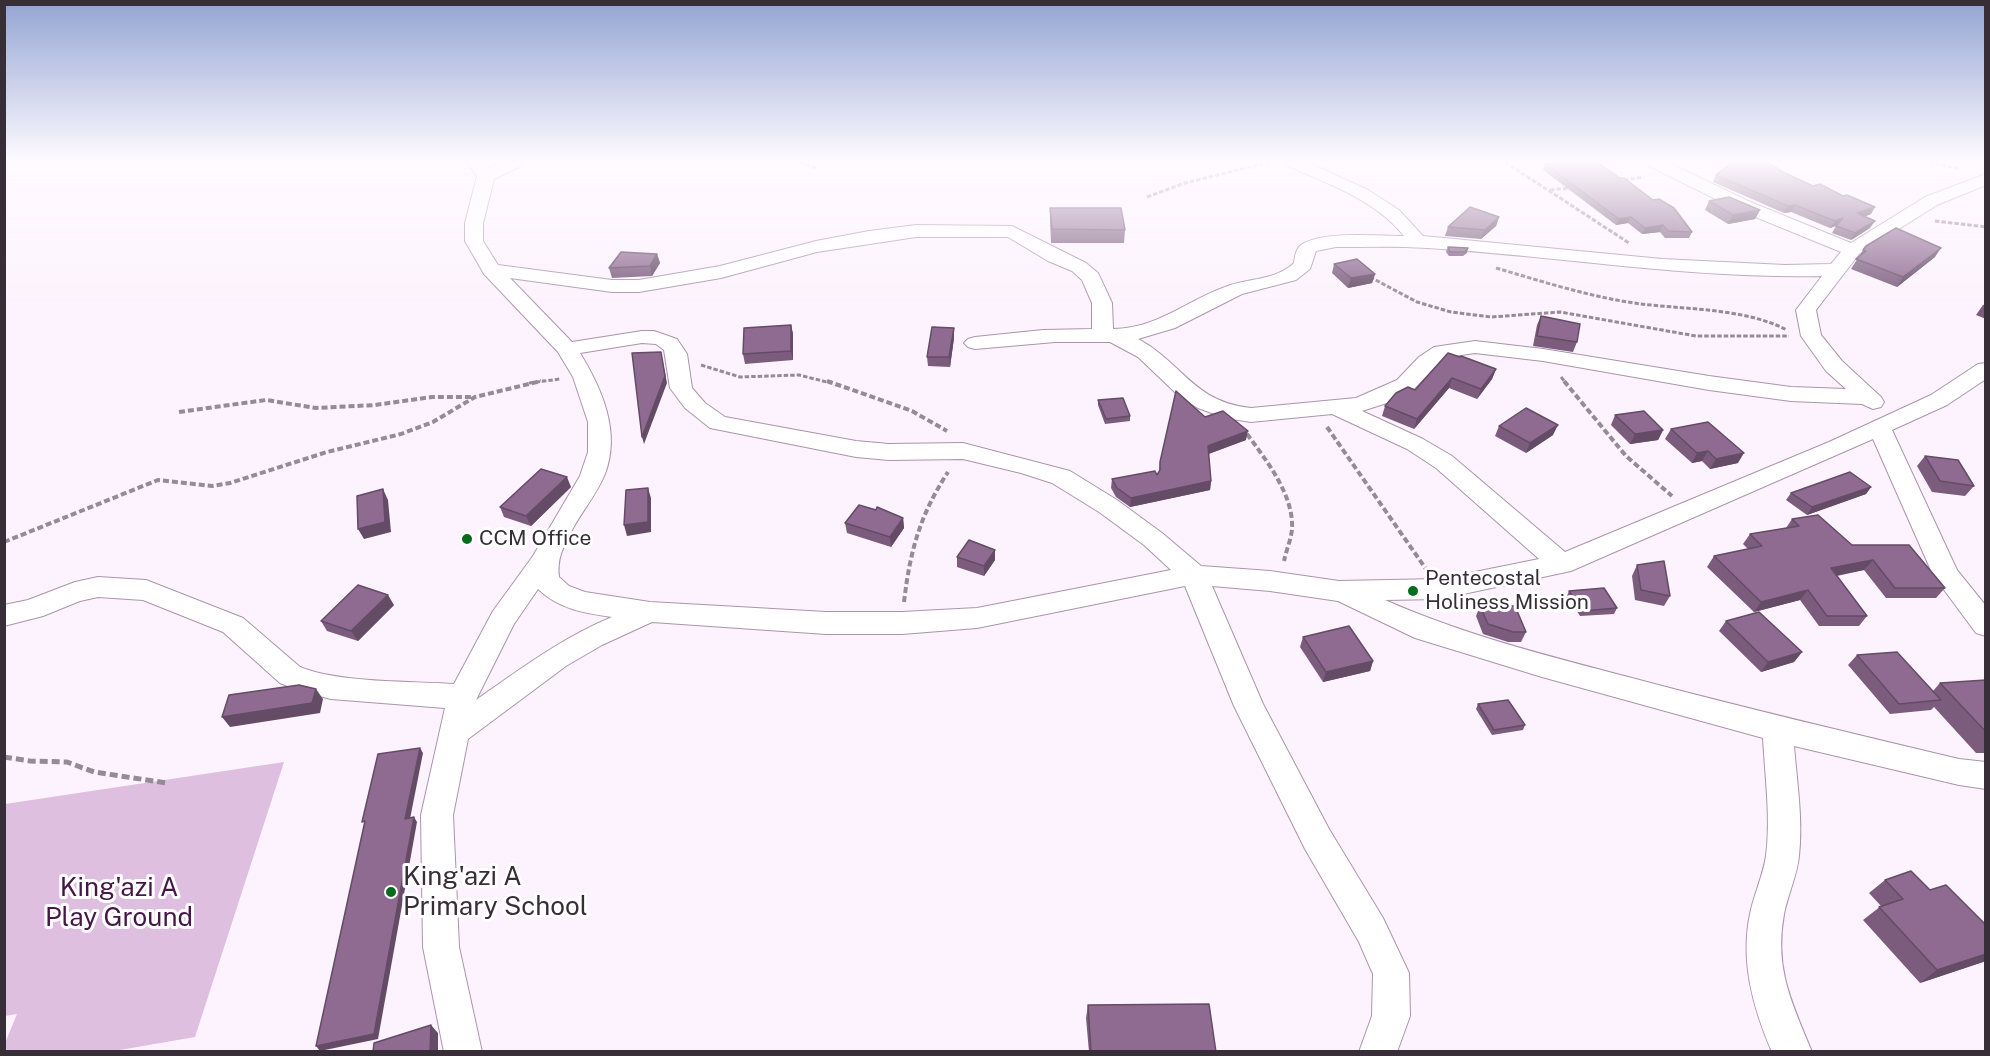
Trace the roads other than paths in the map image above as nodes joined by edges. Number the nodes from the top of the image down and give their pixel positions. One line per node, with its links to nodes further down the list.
1 (476, 211): 7 (street)
2 (1388, 211): 5 (street)
3 (1757, 211): 6 (street)
4 (1914, 211): 6 (street)
5 (1418, 242): 8 (street); 9 (street)
6 (1852, 250): 8 (street)
7 (490, 270): 9 (street); 11 (street)
8 (1837, 270): 13 (street)
9 (1110, 337): 10 (street); 14 (street)
10 (975, 343)
11 (567, 349): 16 (street); 18 (street)
12 (1986, 369): 15 (street)
13 (1866, 397): 14 (street); 15 (street)
14 (1325, 408): 17 (street)
15 (1889, 422): 17 (street); 22 (street)
16 (544, 561): 20 (street); 23 (street)
17 (1562, 564): 19 (street)
18 (1194, 575): 19 (street); 20 (street); 28 (street)
19 (1340, 591): 24 (street)
20 (650, 612): 25 (street)
21 (4, 616): 23 (street)
22 (1986, 626)
23 (462, 697): 25 (street)
24 (1778, 729): 26 (street); 29 (street)
25 (454, 733): 27 (street)
26 (1986, 776)
27 (463, 1052)
28 (1378, 1052)
29 (1793, 1052)

